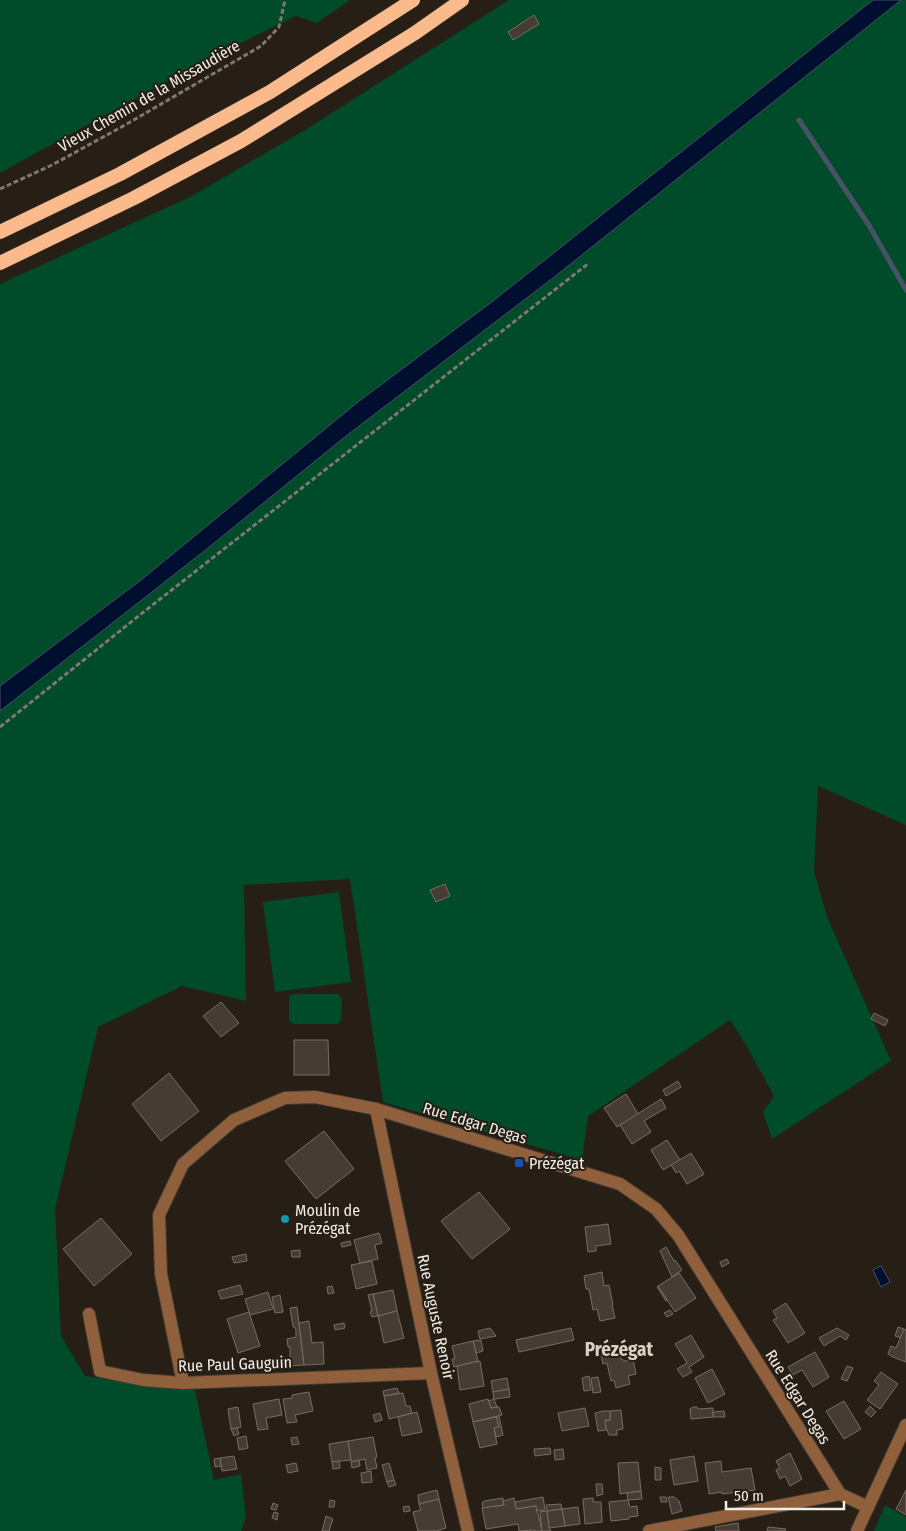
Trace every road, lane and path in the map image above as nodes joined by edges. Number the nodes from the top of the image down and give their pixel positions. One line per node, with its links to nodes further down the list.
1 (285, 0): 4 (path, Vieux Chemin de la Missaudière)
2 (412, 0): 5 (highway)
3 (462, 0): 6 (highway)
4 (0, 189)
5 (0, 232)
6 (0, 263)
7 (589, 263): 8 (path)
8 (0, 727)
9 (376, 1109): 11 (street, Rue Auguste Renoir); 12 (street, Rue Edgar Degas); 14 (street, Rue Edgar Degas)
10 (89, 1314): 12 (street, Rue Paul Gauguin)
11 (431, 1372): 12 (street, Rue Paul Gauguin); 16 (street, Rue Auguste Renoir)
12 (183, 1383)
13 (906, 1425): 15 (street)
14 (840, 1494): 15 (street); 17 (street)
15 (868, 1507): 18 (street)
16 (468, 1531)
17 (649, 1531)
18 (857, 1531)

